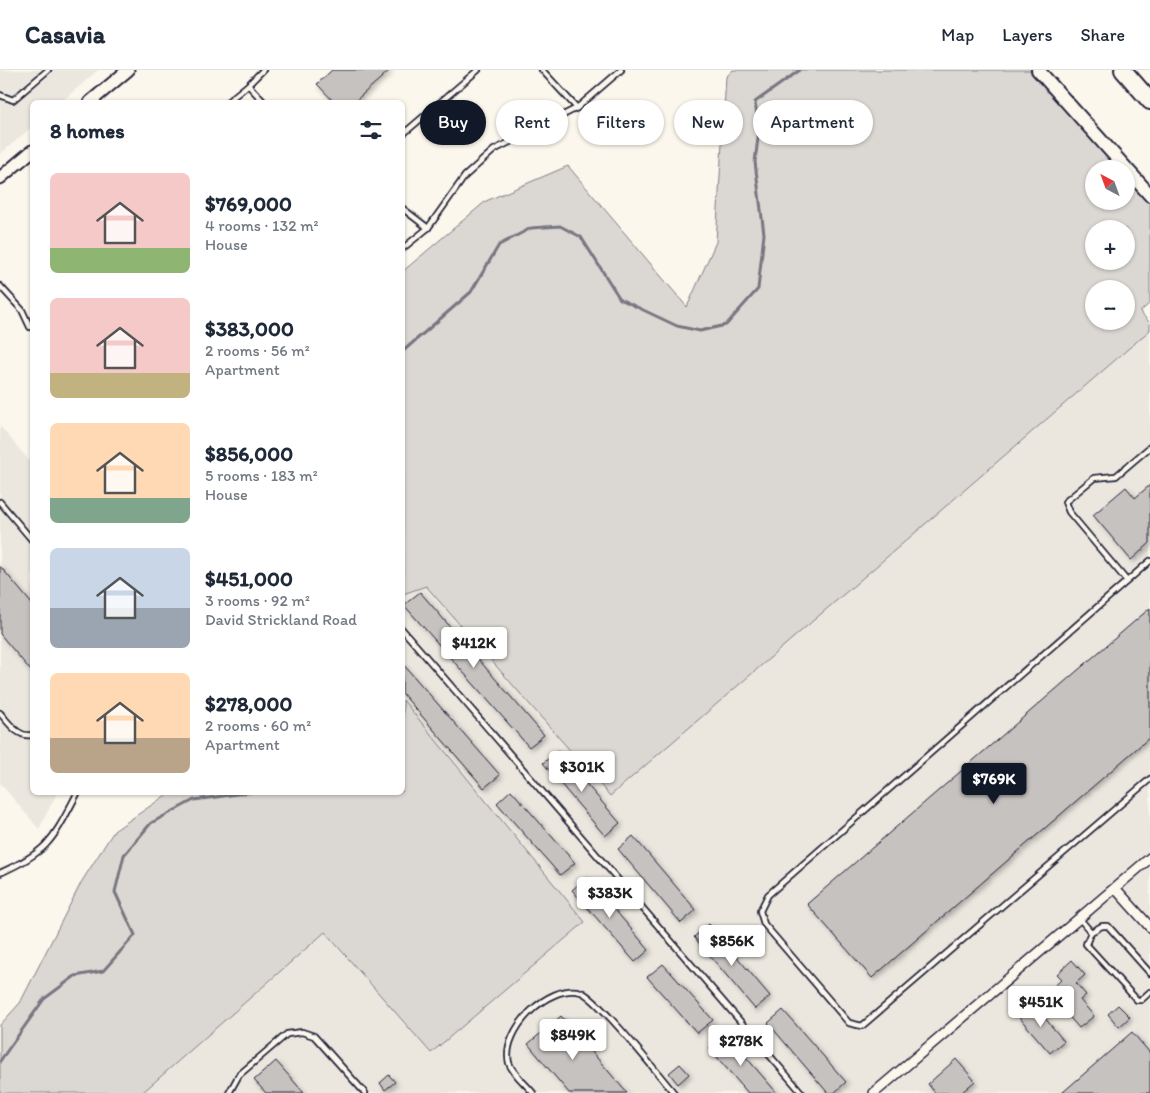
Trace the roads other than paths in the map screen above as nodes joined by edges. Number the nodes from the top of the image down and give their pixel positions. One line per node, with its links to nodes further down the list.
1 (48, 70): 10 (lane)
2 (128, 70): 11 (street)
3 (263, 70): 9 (lane)
4 (478, 70): 16 (lane)
5 (542, 70): 15 (lane)
6 (621, 70): 15 (lane)
7 (1038, 70): 19 (main road)
8 (1123, 70): 14 (highway)
9 (248, 84): 12 (lane); 13 (lane)
10 (0, 95)
11 (92, 100)
12 (229, 100)
13 (262, 100)
14 (1150, 101)
15 (577, 108): 21 (lane)
16 (405, 132)
17 (30, 153): 18 (street)
18 (0, 178)
19 (1150, 195)
20 (405, 210): 21 (lane)
21 (428, 228): 22 (lane)
22 (405, 247)
23 (0, 286): 24 (lane)
24 (30, 327)
25 (1150, 447): 29 (lane)
26 (0, 502): 27 (lane)
27 (30, 538)
28 (1150, 561): 29 (lane)
29 (1127, 581): 33 (lane)
30 (405, 632): 47 (lane)
31 (0, 713): 32 (lane)
32 (30, 735)
33 (1150, 779)
34 (76, 795): 36 (lane)
35 (1150, 858): 37 (street)
36 (0, 873)
37 (1115, 888): 38 (street); 39 (street)
38 (1079, 918): 40 (lane); 48 (street)
39 (1150, 927)
40 (1090, 932): 41 (lane); 42 (lane)
41 (1150, 973)
42 (1150, 992)
43 (229, 1093): 44 (lane)
44 (364, 1093)
45 (533, 1093): 46 (lane)
46 (674, 1093)
47 (802, 1093)
48 (874, 1093)

